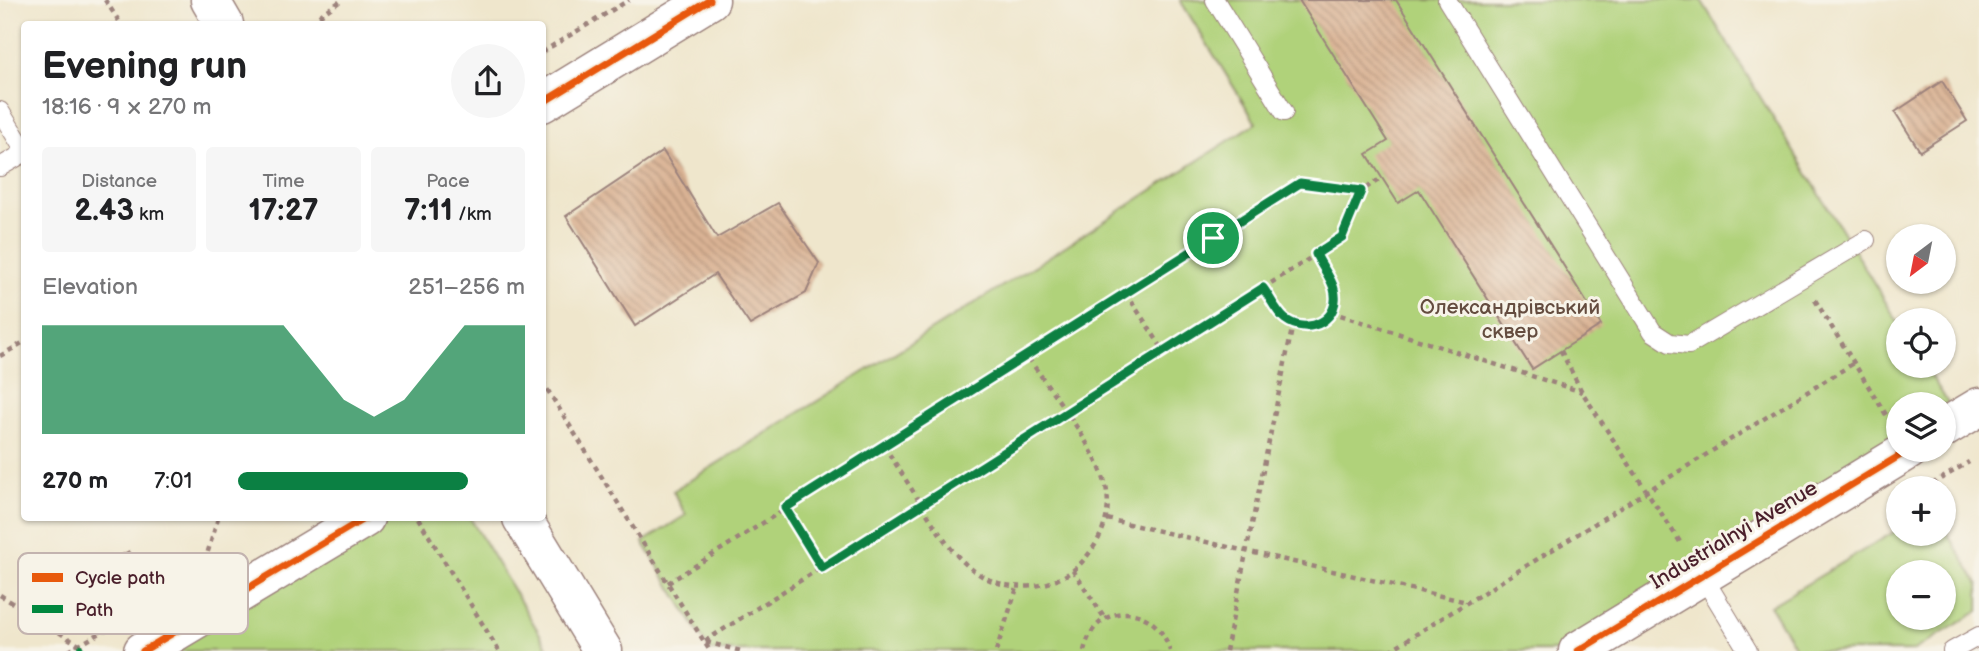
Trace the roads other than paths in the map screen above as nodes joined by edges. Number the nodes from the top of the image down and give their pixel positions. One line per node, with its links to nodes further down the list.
1 (210, 0): 5 (street)
2 (710, 0): 6 (street)
3 (1215, 0): 8 (lane)
4 (1447, 0): 12 (lane)
5 (222, 21)
6 (546, 101)
7 (0, 111): 9 (lane)
8 (1284, 112)
9 (21, 146)
10 (21, 153): 11 (lane)
11 (0, 167)
12 (1866, 240)
13 (1979, 407): 14 (street)
14 (1956, 421)
15 (1886, 447): 18 (street, Industrialnyi Avenue)
16 (360, 521): 19 (street)
17 (524, 521): 23 (street)
18 (1702, 575): 24 (street, Industrialnyi Avenue); 25 (lane)
19 (248, 588)
20 (172, 634): 22 (street)
21 (1979, 636): 26 (lane)
22 (144, 651)
23 (603, 651)
24 (1578, 651)
25 (1748, 651)
26 (1952, 651)

